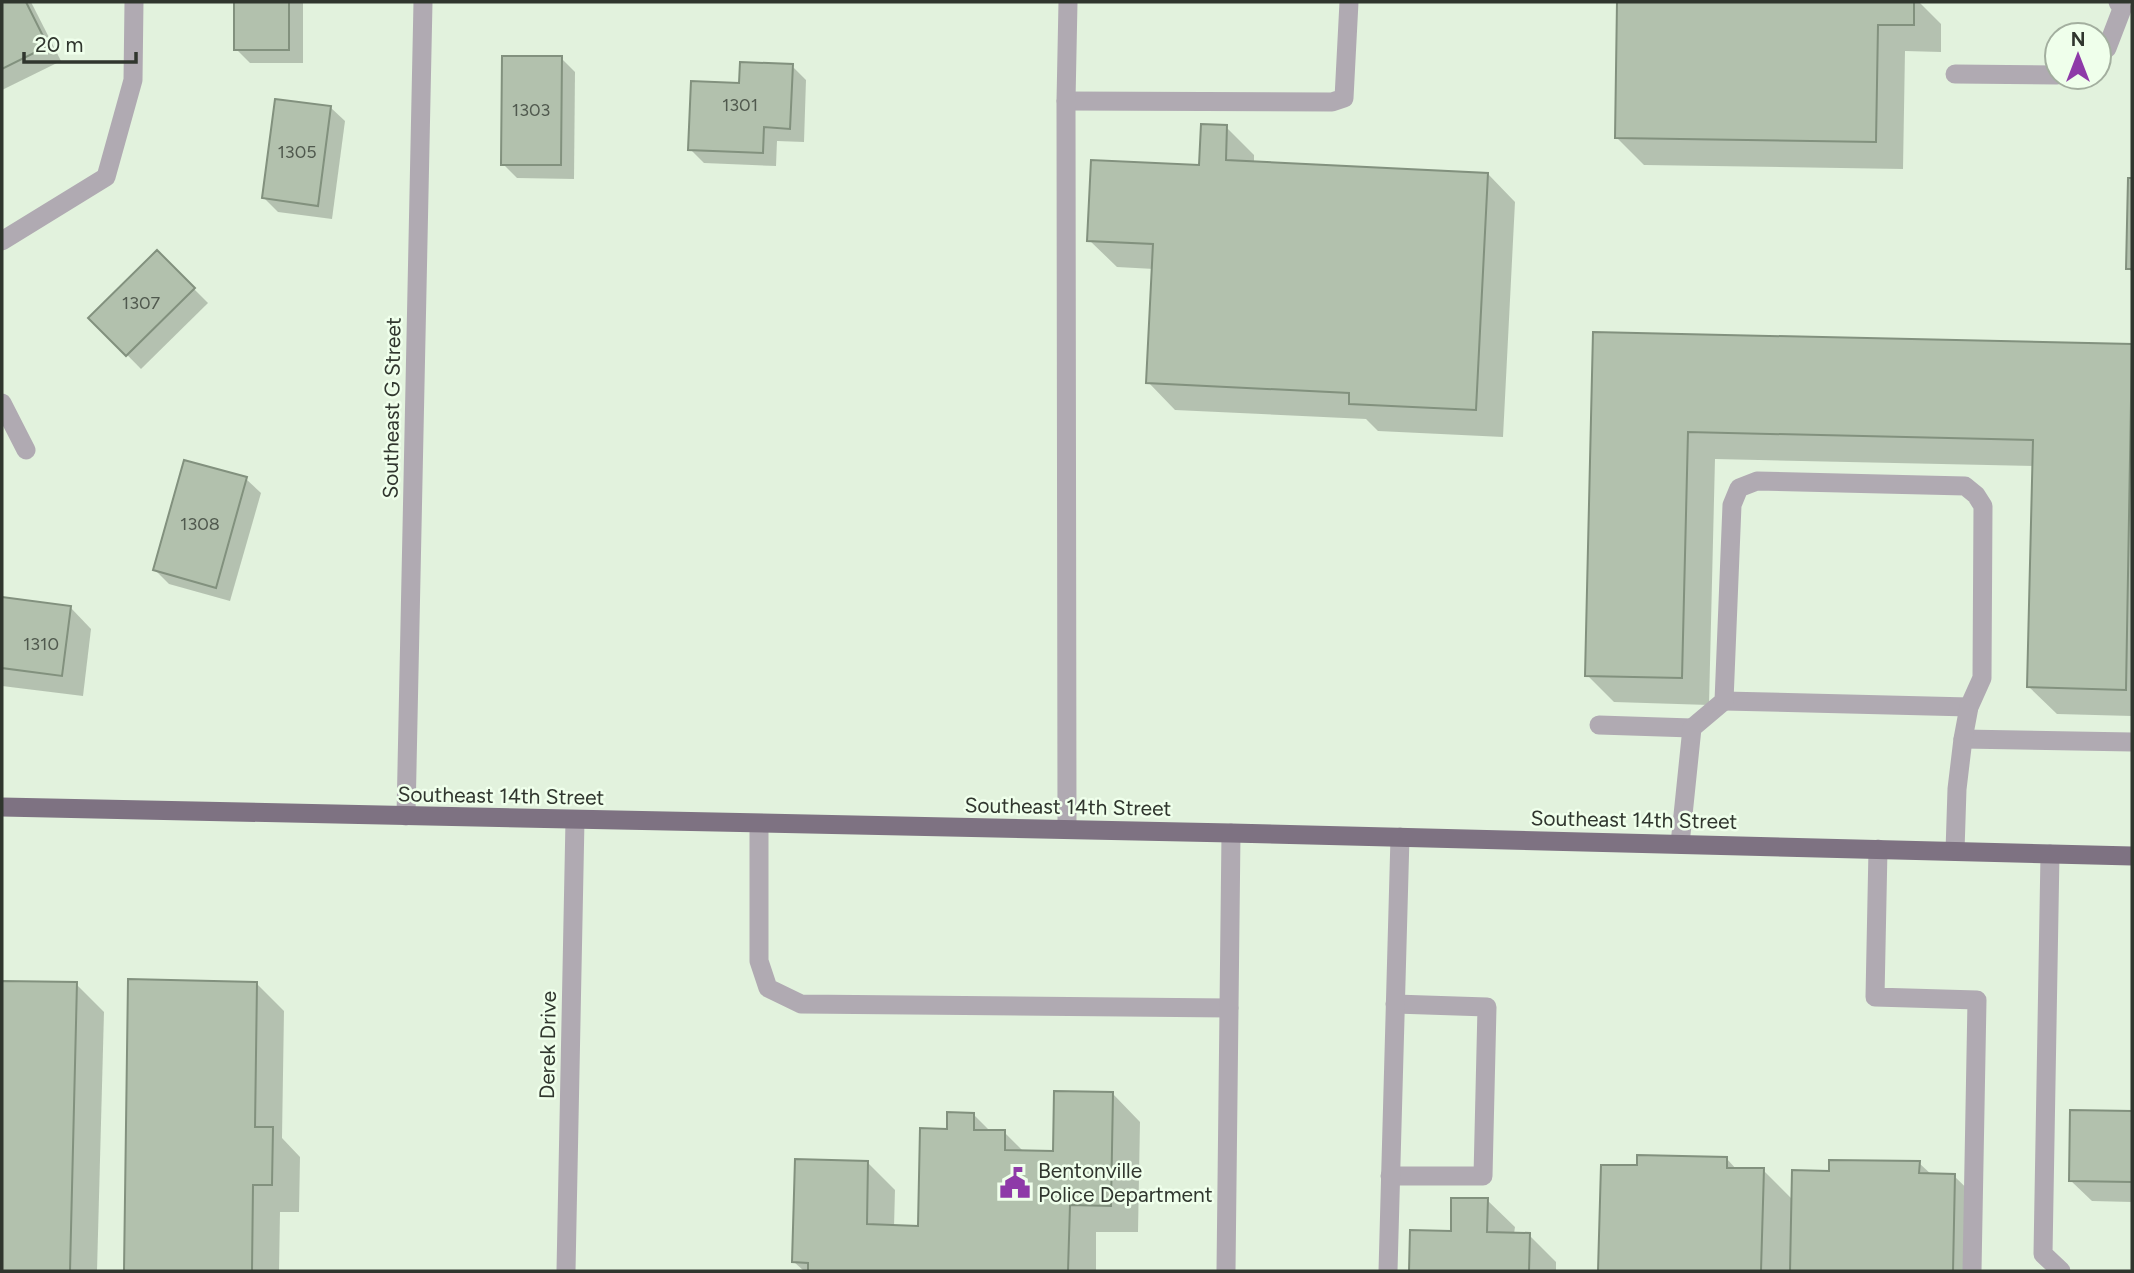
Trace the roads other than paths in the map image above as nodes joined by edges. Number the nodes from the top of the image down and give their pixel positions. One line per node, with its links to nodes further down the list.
1 (135, 2): 10 (street)
2 (423, 2): 20 (street, Southeast G Street)
3 (1068, 2): 9 (street)
4 (1349, 2): 9 (street)
5 (2124, 7): 6 (street)
6 (2113, 34)
7 (1955, 74): 8 (street)
8 (2043, 75)
9 (1066, 100): 23 (street)
10 (2, 241)
11 (2, 403): 12 (street)
12 (26, 450)
13 (1724, 701): 14 (street); 14 (street); 16 (street)
14 (1969, 707): 17 (street)
15 (1599, 725): 16 (street)
16 (1692, 728): 26 (street)
17 (1963, 739): 18 (street); 28 (street)
18 (2132, 742)
19 (2, 807): 20 (main road, Southeast 14th Street)
20 (406, 816): 21 (main road, Southeast 14th Street)
21 (575, 821): 22 (main road, Southeast 14th Street); 34 (street, Derek Drive)
22 (759, 824): 23 (main road, Southeast 14th Street); 32 (street)
23 (1067, 829): 24 (main road, Southeast 14th Street)
24 (1231, 833): 25 (main road, Southeast 14th Street); 32 (street)
25 (1400, 837): 26 (main road, Southeast 14th Street); 31 (street)
26 (1680, 844): 27 (main road, Southeast 14th Street)
27 (1878, 849): 28 (main road, Southeast 14th Street); 37 (street)
28 (1955, 851): 29 (main road, Southeast 14th Street)
29 (2050, 854): 30 (main road, Southeast 14th Street); 38 (street)
30 (2132, 856)
31 (1395, 1004): 33 (street); 33 (street)
32 (1229, 1008): 35 (street)
33 (1390, 1176): 36 (street)
34 (566, 1271)
35 (1226, 1271)
36 (1388, 1271)
37 (1972, 1271)
38 (2061, 1271)

